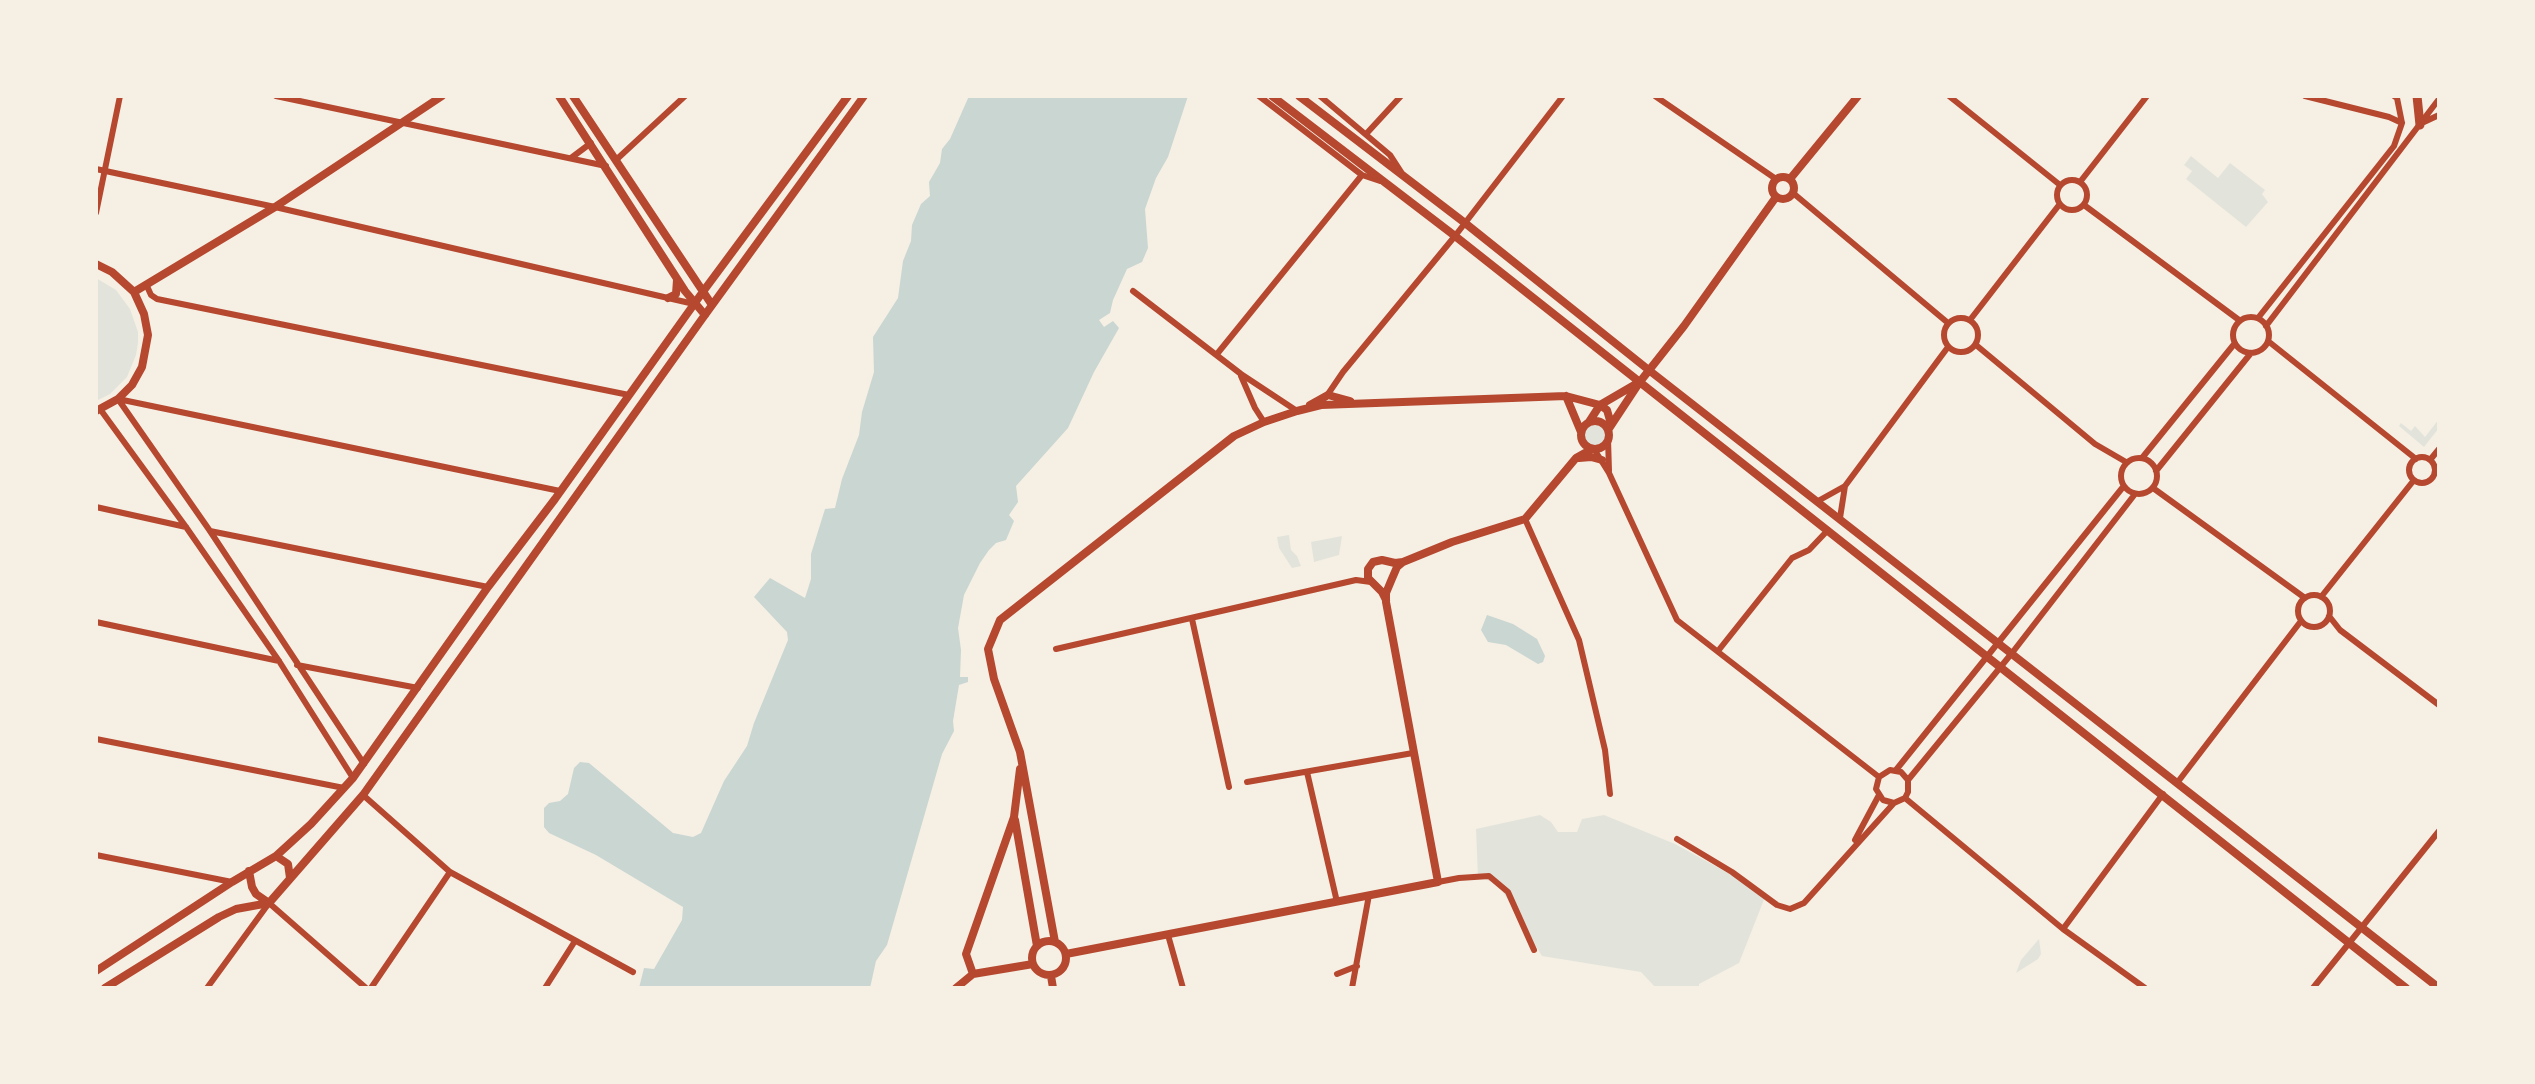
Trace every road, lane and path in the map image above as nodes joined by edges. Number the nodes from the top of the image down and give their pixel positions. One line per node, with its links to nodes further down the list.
1 (120, 96): 35 (street)
2 (275, 96): 24 (street)
3 (442, 96): 24 (street)
4 (559, 96): 30 (street)
5 (573, 96): 32 (street)
6 (685, 96): 32 (street)
7 (848, 96): 25 (street)
8 (864, 96): 28 (street)
9 (1259, 96): 37 (street)
10 (1272, 96): 40 (street)
11 (1299, 96): 36 (street)
12 (1320, 96): 29 (street)
13 (1401, 96): 29 (street)
14 (1563, 96): 49 (street)
15 (1655, 96): 38 (street)
16 (1858, 96): 39 (street)
17 (1949, 96): 42 (street)
18 (2147, 96): 41 (street)
19 (2305, 96): 26 (street)
20 (2394, 96): 26 (street)
21 (2417, 96): 27 (main road)
22 (2439, 99): 27 (street)
23 (2439, 115): 27 (street)
24 (404, 122): 31 (street); 47 (street)
25 (829, 123): 28 (street); 56 (street)
26 (2402, 123): 63 (street)
27 (2420, 125): 67 (street)
28 (839, 130): 60 (street)
29 (1367, 133): 36 (street)
30 (591, 144): 31 (street); 33 (street)
31 (571, 158): 33 (street)
32 (616, 160): 33 (street); 56 (street)
33 (606, 166): 52 (street)
34 (96, 169): 35 (street)
35 (105, 171): 47 (street); 48 (street)
36 (1402, 174): 49 (street)
37 (1362, 175): 40 (street); 73 (street)
38 (1776, 179): 39 (street); 44 (street)
39 (1790, 179): 43 (street)
40 (1385, 182): 50 (street)
41 (2080, 182): 42 (street); 46 (street)
42 (2060, 185): 45 (street)
43 (1793, 192): 44 (street); 66 (street)
44 (1776, 197): 74 (street)
45 (2059, 205): 46 (street); 64 (street)
46 (2084, 205): 65 (street)
47 (275, 207): 53 (street); 57 (street)
48 (96, 213)
49 (1465, 223): 50 (street); 74 (street)
50 (1455, 236): 76 (street); 78 (street)
51 (96, 264): 55 (street)
52 (677, 280): 57 (street); 59 (street)
53 (146, 284): 55 (street); 58 (street)
54 (1133, 291): 73 (street)
55 (134, 292): 61 (street)
56 (702, 293): 59 (street); 60 (street)
57 (668, 298): 59 (street)
58 (156, 299): 61 (street); 77 (street)
59 (694, 304): 62 (street); 77 (street)
60 (712, 305): 62 (street)
61 (141, 306): 80 (street)
62 (705, 315): 109 (street)
63 (2258, 318): 65 (street); 67 (street)
64 (1970, 320): 66 (street); 70 (street)
65 (2239, 320): 69 (street)
66 (1948, 323): 71 (street)
67 (2266, 326): 68 (street)
68 (2268, 341): 72 (street); 94 (street)
69 (2235, 343): 72 (street); 93 (street)
70 (1976, 345): 71 (street); 97 (street)
71 (1948, 347): 102 (street)
72 (2251, 353): 98 (street)
73 (1217, 354): 75 (street)
74 (1650, 371): 76 (street); 107 (street)
75 (1241, 374): 85 (street); 86 (street)
76 (1639, 383): 83 (street); 88 (street); 113 (street)
77 (629, 395): 106 (street)
78 (1328, 395): 81 (street); 82 (street); 85 (street)
79 (1566, 397): 81 (street); 83 (street); 89 (street)
80 (118, 399): 84 (street); 106 (street); 114 (street)
81 (1358, 404): 82 (street)
82 (1321, 405): 85 (street)
83 (1600, 405): 87 (street); 88 (street)
84 (98, 410): 112 (street)
85 (1299, 410): 86 (street)
86 (1264, 422): 142 (street)
87 (1589, 422): 88 (street); 89 (street)
88 (1609, 431): 90 (street); 99 (street)
89 (1581, 435): 90 (street); 92 (street)
90 (1593, 449): 92 (street); 95 (street)
91 (2439, 449): 96 (street)
92 (1576, 458): 95 (street); 111 (street)
93 (2142, 458): 97 (street); 98 (street)
94 (2416, 458): 96 (street); 101 (street)
95 (1602, 460): 99 (street)
96 (2430, 460): 100 (street)
97 (2126, 462): 103 (street)
98 (2156, 471): 104 (street)
99 (1609, 473): 133 (street)
100 (2436, 478): 101 (street)
101 (2413, 480): 124 (street)
102 (1845, 486): 107 (street); 110 (street)
103 (2123, 487): 105 (street); 131 (street)
104 (2153, 488): 105 (street); 125 (street)
105 (2135, 494): 134 (street)
106 (558, 495): 109 (street); 115 (street)
107 (1818, 501): 110 (street)
108 (96, 507): 112 (street)
109 (569, 508): 118 (street)
110 (1840, 518): 131 (street)
111 (1525, 519): 117 (street); 154 (street)
112 (186, 527): 136 (street)
113 (1828, 530): 133 (street); 135 (street)
114 (209, 531): 123 (street); 137 (street)
115 (510, 557): 118 (street); 123 (street)
116 (1386, 561): 117 (street); 119 (street); 120 (street)
117 (1403, 562): 120 (street)
118 (524, 569): 156 (street)
119 (1368, 569): 121 (street); 122 (street)
120 (1392, 578): 122 (street); 126 (street)
121 (1356, 580): 122 (street); 128 (street)
122 (1372, 583): 126 (street)
123 (488, 587): 139 (street)
124 (2321, 597): 125 (street); 127 (street)
125 (2305, 598): 129 (street)
126 (1387, 602): 143 (street)
127 (2329, 616): 129 (street); 140 (street)
128 (1192, 619): 132 (street); 153 (street)
129 (2301, 621): 151 (street)
130 (96, 622): 136 (street)
131 (1998, 642): 134 (street); 135 (street)
132 (1056, 649)
133 (1718, 651): 147 (street)
134 (2012, 653): 138 (street); 151 (street)
135 (1986, 656): 138 (street); 145 (street)
136 (279, 662): 148 (street)
137 (297, 665): 139 (street); 144 (street)
138 (2000, 667): 149 (street); 155 (street)
139 (418, 688): 144 (street)
140 (2439, 705)
141 (96, 739): 152 (street)
142 (1020, 752): 160 (street); 178 (street)
143 (1413, 753): 146 (street); 170 (street)
144 (363, 764): 148 (street)
145 (1896, 770): 147 (street); 149 (street)
146 (1307, 772): 150 (street); 172 (street)
147 (1879, 777): 157 (street)
148 (353, 778): 152 (street)
149 (1908, 780): 158 (street)
150 (1247, 782)
151 (2177, 783): 174 (street)
152 (344, 788): 165 (street)
153 (1229, 788)
154 (1610, 794)
155 (2163, 794): 175 (street); 179 (street)
156 (363, 795): 167 (street); 168 (street)
157 (1879, 795): 159 (street); 163 (street)
158 (1905, 797): 159 (street); 175 (street)
159 (1894, 803): 163 (street)
160 (1014, 817): 180 (street); 187 (street)
161 (2439, 831): 174 (street)
162 (1677, 839): 163 (street)
163 (1850, 849)
164 (96, 855): 169 (street)
165 (276, 856): 166 (street); 168 (street)
166 (249, 872): 169 (street); 173 (street)
167 (450, 872): 177 (street); 192 (street)
168 (290, 878): 173 (street)
169 (232, 882): 185 (street)
170 (1438, 882): 171 (street); 181 (street)
171 (1369, 895): 172 (street); 184 (street)
172 (1336, 902): 176 (street)
173 (269, 903): 190 (street); 191 (street); 192 (street)
174 (2362, 927): 179 (street); 201 (street)
175 (2063, 929): 198 (street)
176 (1168, 935): 182 (street); 196 (street)
177 (575, 941): 186 (street); 193 (street)
178 (1055, 942): 180 (street); 182 (street)
179 (2348, 942): 199 (street); 200 (street)
180 (1037, 946): 183 (street)
181 (1534, 950)
182 (1066, 954): 189 (street)
183 (1033, 964): 187 (street); 189 (street)
184 (1357, 966): 188 (street); 197 (street)
185 (96, 971)
186 (633, 972)
187 (973, 974): 194 (street)
188 (1337, 974)
189 (1051, 976): 195 (street)
190 (105, 988)
191 (207, 988)
192 (369, 988)
193 (545, 988)
194 (956, 988)
195 (1053, 988)
196 (1183, 988)
197 (1352, 988)
198 (2145, 988)
199 (2313, 988)
200 (2406, 988)
201 (2439, 988)

